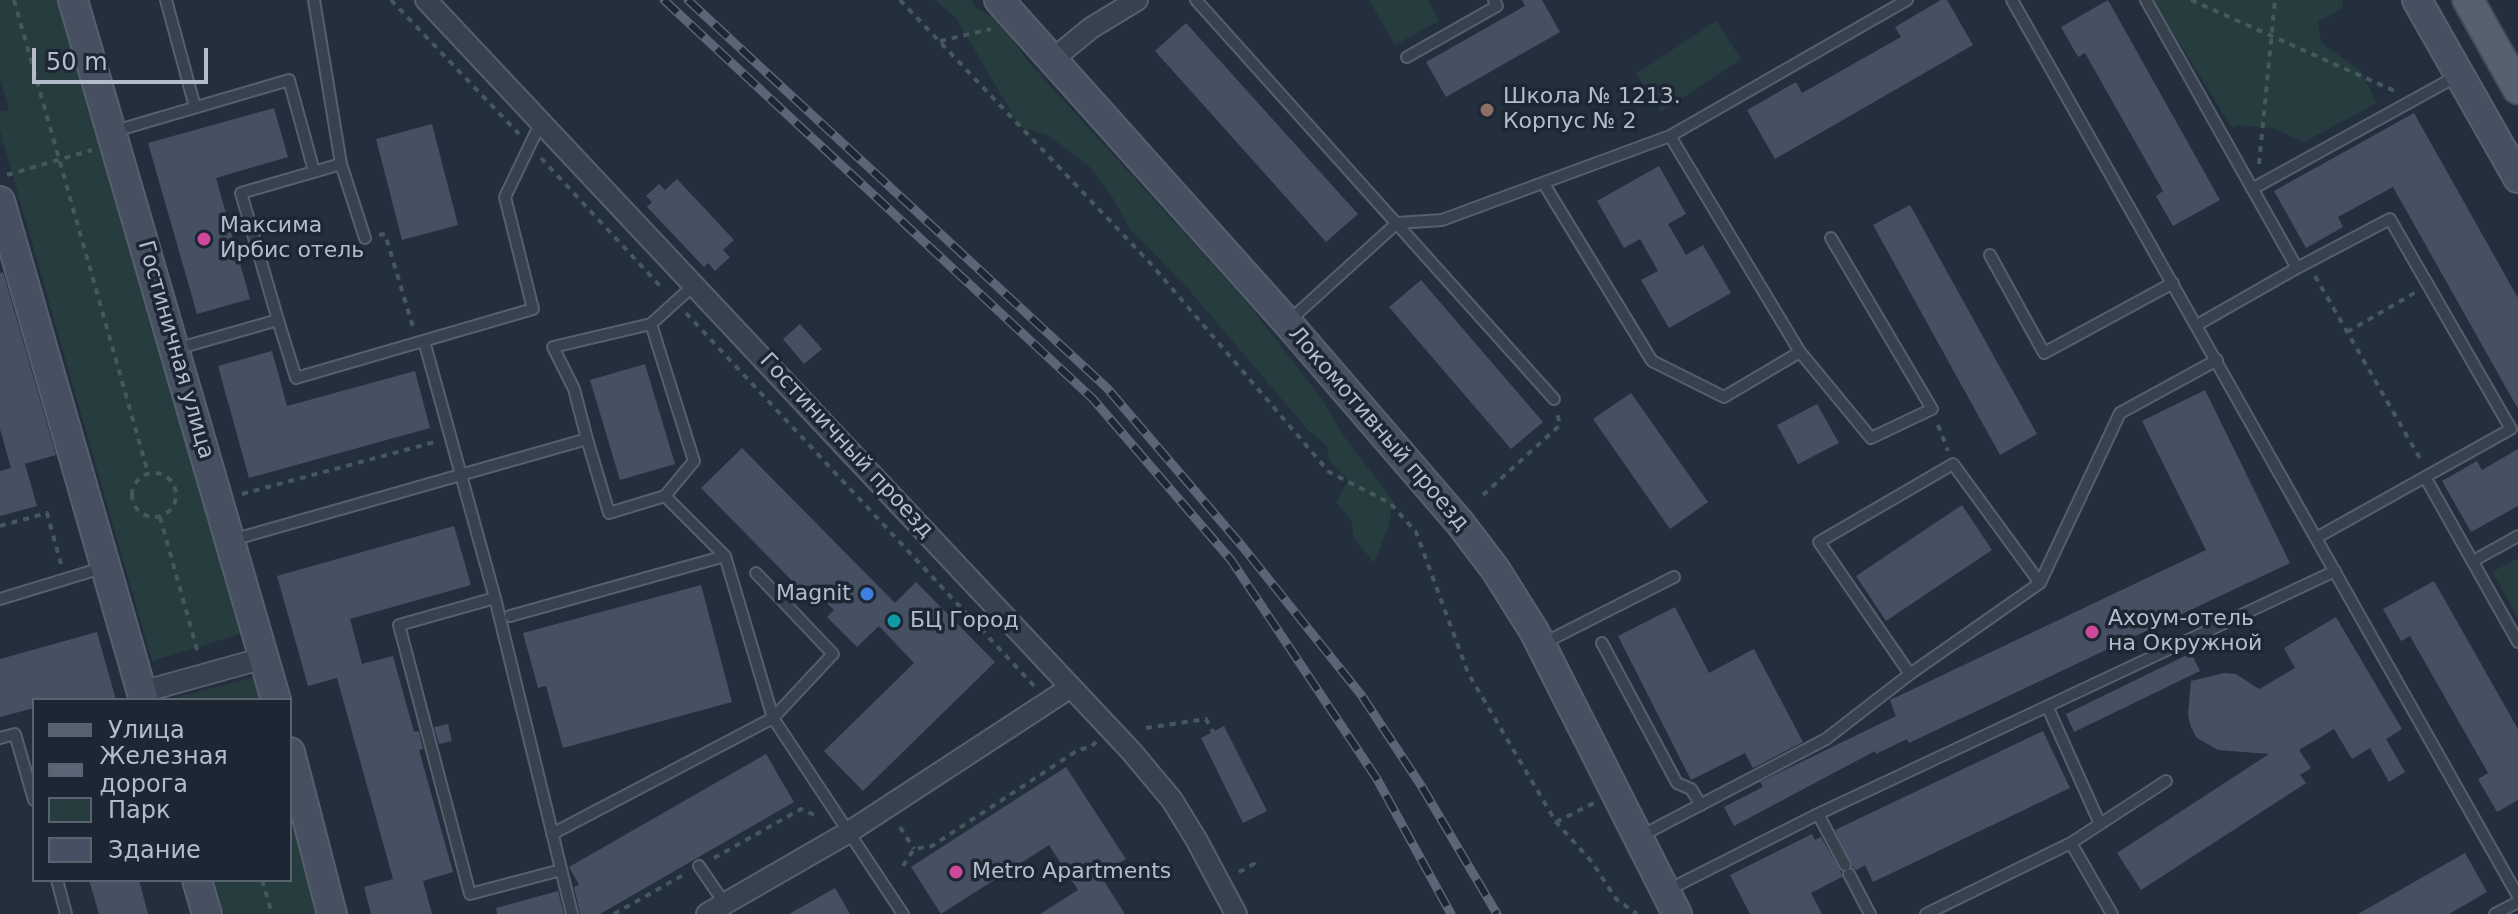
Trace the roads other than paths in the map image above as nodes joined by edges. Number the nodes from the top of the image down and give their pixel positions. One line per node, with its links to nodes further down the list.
1 (73, 0): 21 (street, Гостиничная улица)
2 (166, 0): 18 (lane)
3 (314, 0): 22 (lane)
4 (426, 0): 19 (street, Гостиничный проезд)
5 (999, 0): 15 (street, Локомотивный проезд)
6 (1137, 0): 15 (street)
7 (1196, 0): 28 (lane)
8 (1494, 0): 14 (lane)
9 (1907, 0): 20 (lane)
10 (2012, 0): 33 (lane)
11 (2146, 0): 27 (lane)
12 (2417, 0): 16 (street)
13 (2468, 0): 17 (main road)
14 (1407, 57)
15 (1052, 60): 36 (street, Локомотивный проезд)
16 (2459, 74): 24 (street); 27 (lane)
17 (2518, 89)
18 (195, 107): 21 (lane); 23 (lane)
19 (540, 124): 34 (street, Гостиничный проезд); 39 (lane)
20 (1670, 136): 25 (lane); 41 (lane)
21 (103, 140): 40 (street, Гостиничная улица)
22 (341, 164): 23 (lane); 29 (lane)
23 (314, 171): 35 (lane)
24 (2518, 178)
25 (1544, 184): 28 (lane); 41 (lane)
26 (3, 188): 53 (street)
27 (2254, 188): 32 (lane)
28 (1397, 223): 36 (lane); 43 (lane)
29 (365, 238)
30 (1831, 238): 41 (lane)
31 (1990, 255): 33 (lane)
32 (2302, 266): 38 (lane); 46 (lane)
33 (2173, 283): 38 (lane)
34 (694, 285): 37 (lane); 66 (street, Гостиничный проезд)
35 (278, 320): 39 (lane); 40 (lane)
36 (1287, 322): 63 (street, Локомотивный проезд)
37 (651, 324): 44 (lane); 47 (lane)
38 (2197, 325): 42 (lane)
39 (421, 342): 45 (lane)
40 (174, 350): 50 (street, Гостиничная улица)
41 (1800, 352)
42 (2217, 360): 49 (lane); 57 (lane)
43 (1554, 399)
44 (587, 439): 45 (lane); 47 (lane)
45 (461, 475): 50 (lane); 58 (lane)
46 (2427, 476): 49 (lane); 52 (lane)
47 (665, 496): 51 (lane)
48 (2518, 536): 52 (lane)
49 (2316, 538): 54 (lane)
50 (230, 540): 64 (street, Гостиничная улица)
51 (725, 556): 60 (lane); 70 (lane)
52 (2473, 561): 61 (lane)
53 (106, 567): 59 (lane); 67 (street)
54 (2335, 571): 69 (lane); 86 (lane)
55 (756, 573): 70 (lane)
56 (1674, 577): 63 (lane)
57 (2040, 583): 65 (lane); 65 (lane)
58 (495, 598): 79 (lane); 83 (lane)
59 (0, 599)
60 (510, 616)
61 (2518, 642)
62 (1602, 643): 75 (lane)
63 (1541, 645): 80 (street, Локомотивный проезд)
64 (264, 658): 67 (street); 68 (street, Гостиничная улица)
65 (1910, 674): 75 (lane)
66 (1071, 687): 78 (street); 95 (street, Гостиничный проезд)
67 (143, 696)
68 (275, 698)
69 (2048, 708): 76 (lane); 77 (lane)
70 (773, 718): 78 (lane); 79 (lane)
71 (0, 738): 74 (lane)
72 (292, 760): 92 (street)
73 (2166, 781): 77 (lane)
74 (32, 793)
75 (1701, 805): 80 (lane)
76 (1818, 814): 88 (lane); 96 (lane)
77 (2100, 824): 81 (lane)
78 (849, 832): 89 (street); 94 (lane)
79 (552, 834): 83 (lane)
80 (1639, 838): 88 (street, Локомотивный проезд)
81 (2071, 843): 97 (lane); 98 (lane)
82 (699, 866): 89 (lane)
83 (561, 870): 93 (lane)
84 (58, 882): 90 (lane)
85 (198, 882): 91 (street)
86 (2518, 896)
87 (2518, 902): 99 (lane)
88 (1672, 903)
89 (716, 909)
90 (66, 914)
91 (207, 914)
92 (332, 914)
93 (572, 914)
94 (903, 914)
95 (1236, 914)
96 (1870, 914)
97 (1926, 914)
98 (2112, 914)
99 (2495, 914)

